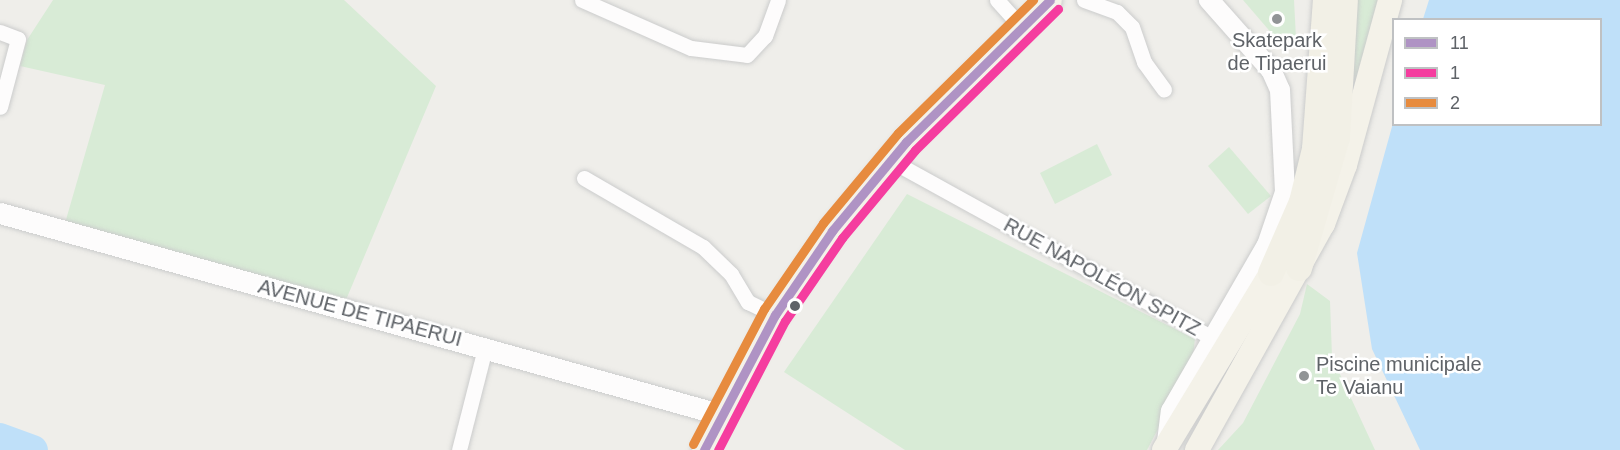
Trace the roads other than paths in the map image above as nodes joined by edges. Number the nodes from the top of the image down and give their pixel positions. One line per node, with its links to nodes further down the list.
1 (582, 0): 2 (street)
2 (778, 0)
3 (997, 0): 10 (street)
4 (1050, 0): 10 (main road)
5 (1084, 0): 12 (street)
6 (1209, 0): 20 (street)
7 (1326, 0): 18 (highway)
8 (1345, 0): 17 (highway)
9 (1390, 0): 17 (main road)
10 (1021, 27): 14 (main road)
11 (0, 32): 13 (street)
12 (1164, 90)
13 (0, 107)
14 (890, 160): 19 (main road); 20 (street, RUE NAPOLÉON SPITZ)
15 (584, 178): 19 (street)
16 (0, 213): 21 (main road, AVENUE DE TIPAERUI)
17 (1299, 268): 26 (main road)
18 (1271, 273): 23 (main road)
19 (775, 315): 22 (main road)
20 (1211, 337): 23 (street, RUE NAPOLÉON SPITZ)
21 (485, 348): 22 (main road, AVENUE DE TIPAERUI); 24 (street)
22 (719, 414): 25 (main road)
23 (1166, 447)
24 (459, 450)
25 (704, 450)
26 (1197, 450)

